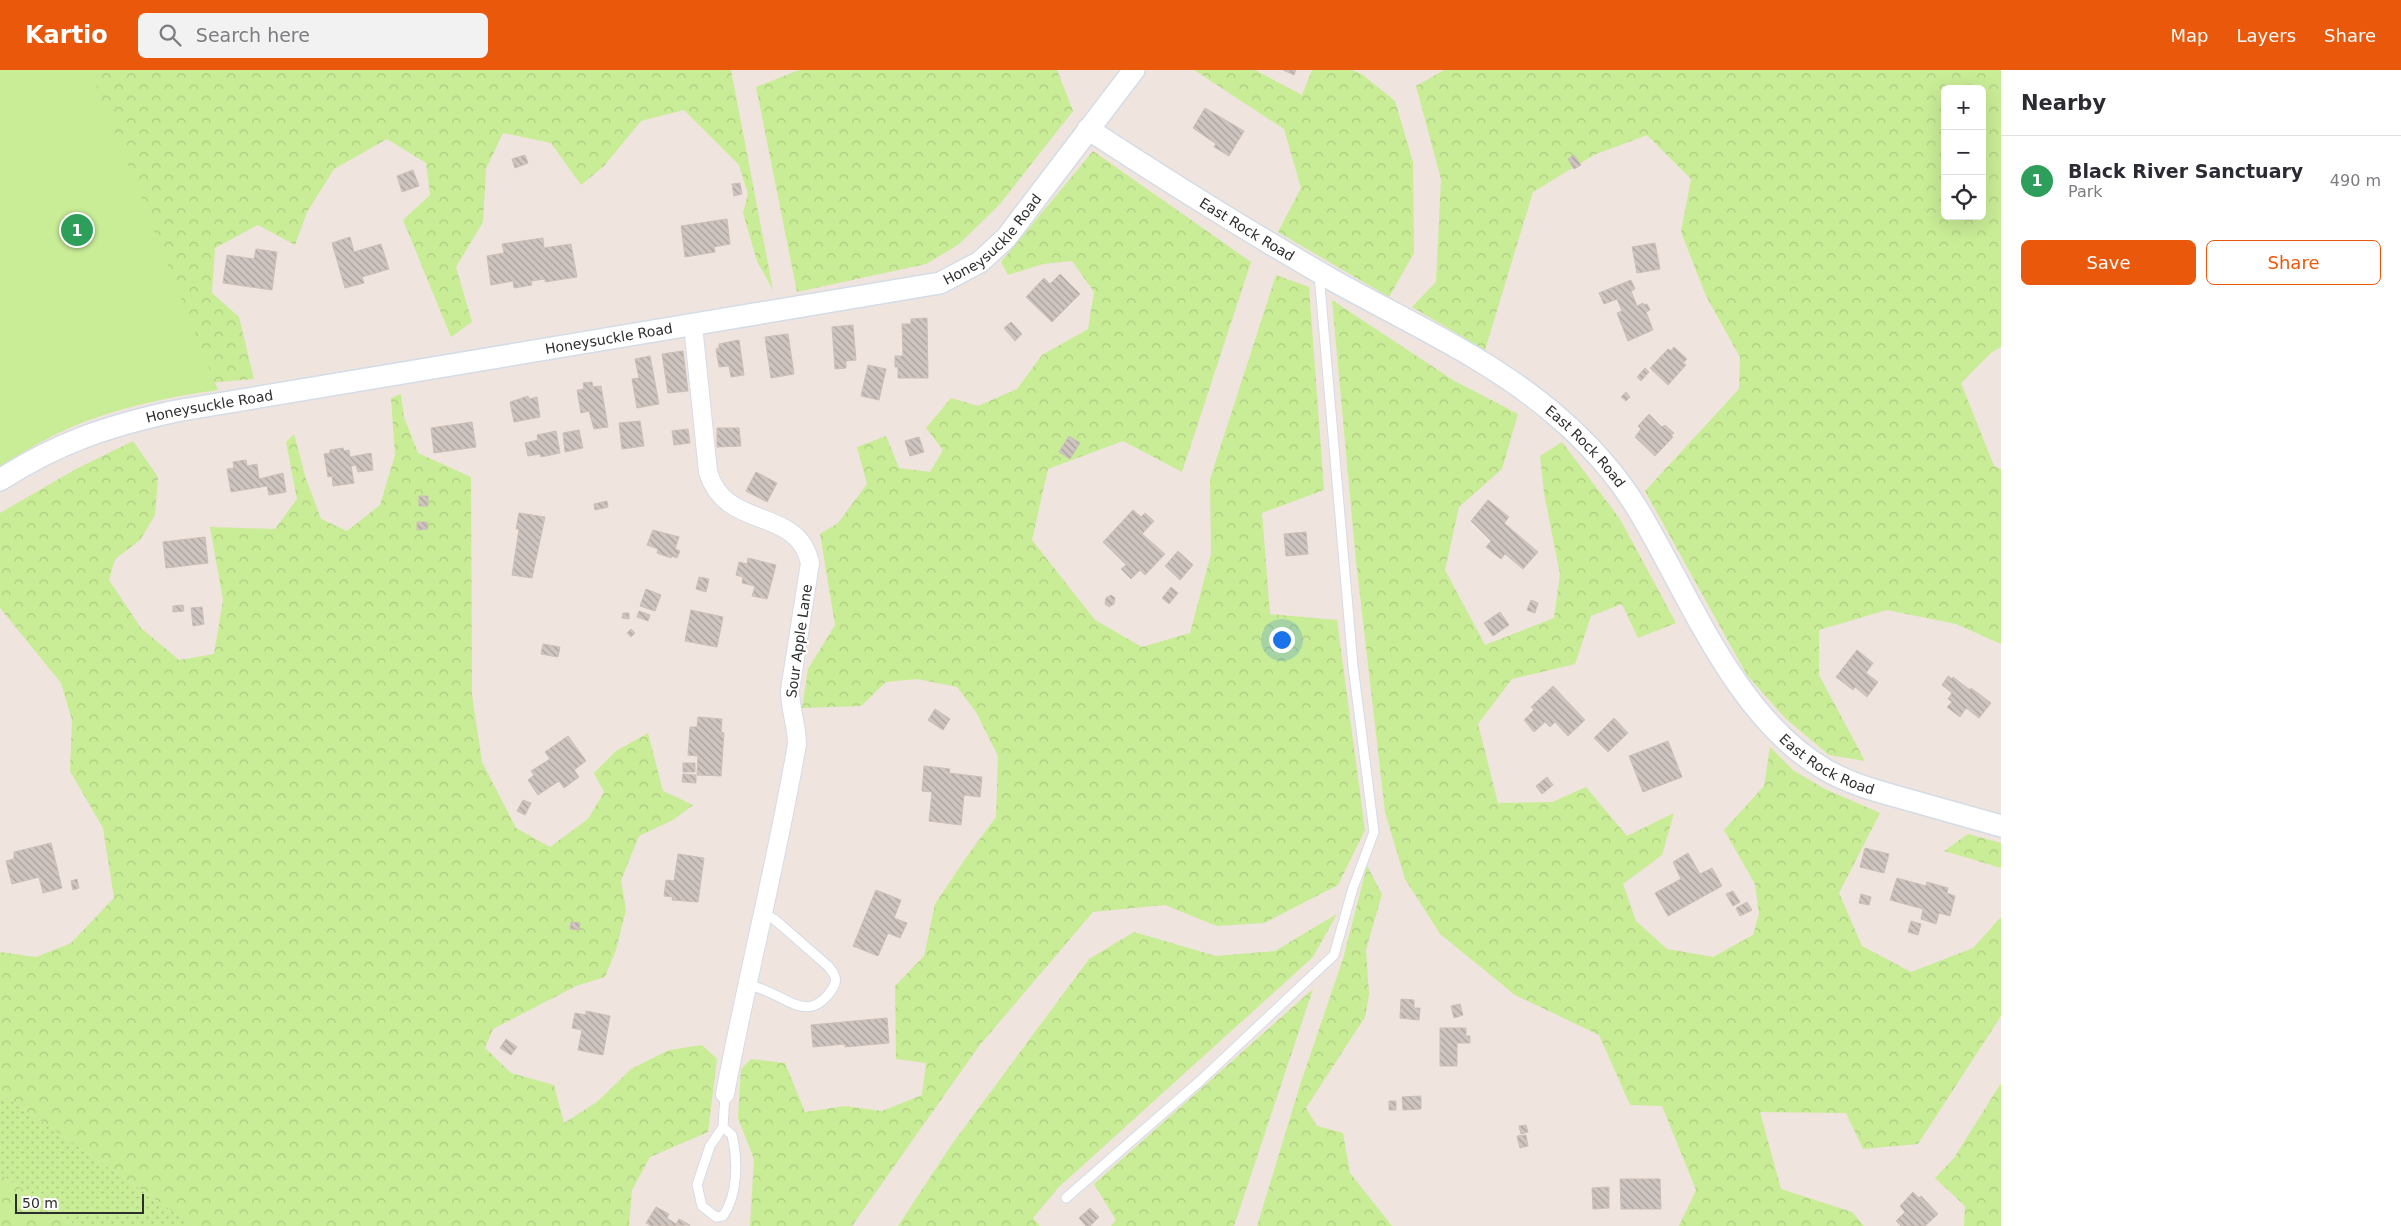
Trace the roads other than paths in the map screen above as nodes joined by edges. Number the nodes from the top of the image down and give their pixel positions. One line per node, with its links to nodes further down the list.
1 (1134, 70): 2 (street, Honeysuckle Road)
2 (1088, 129): 3 (street, East Rock Road); 4 (street, Honeysuckle Road)
3 (1318, 272): 6 (street, East Rock Road); 11 (lane)
4 (693, 325): 5 (street, Honeysuckle Road); 7 (street, Sour Apple Lane)
5 (0, 480)
6 (2001, 826)
7 (763, 913): 8 (street, Sour Apple Lane); 8 (lane)
8 (747, 985): 9 (street, Sour Apple Lane)
9 (725, 1094): 10 (lane)
10 (723, 1127): 10 (lane)
11 (1066, 1198)

